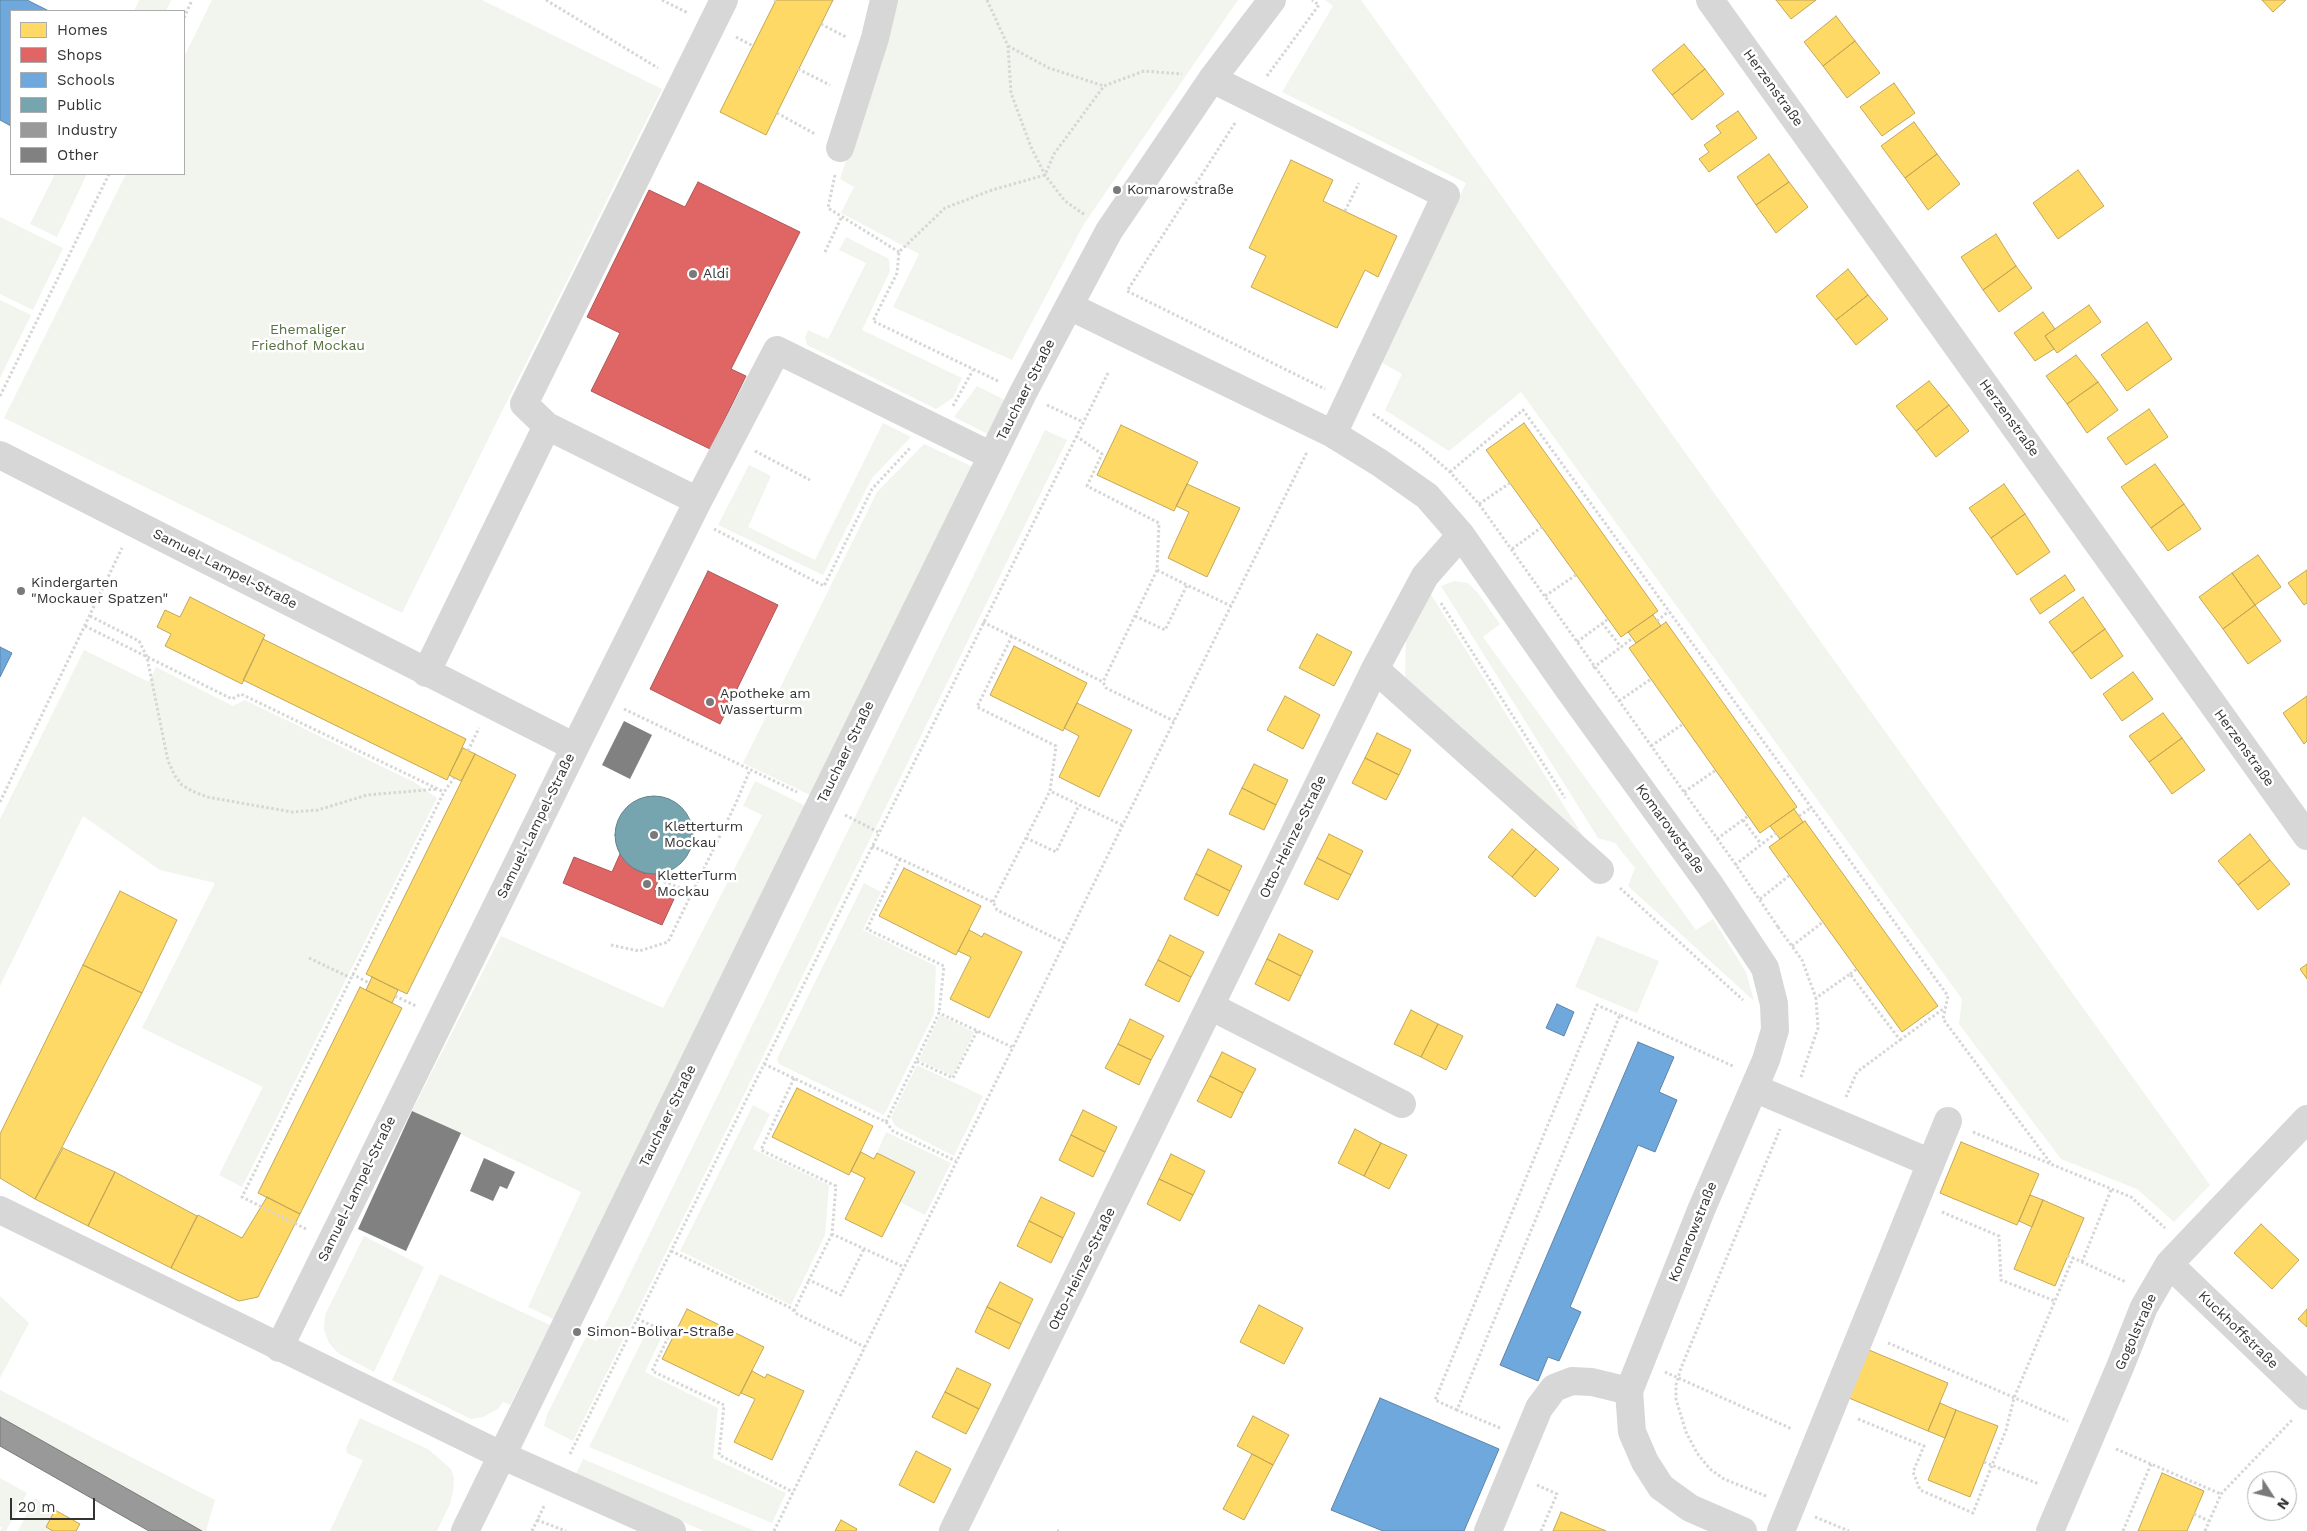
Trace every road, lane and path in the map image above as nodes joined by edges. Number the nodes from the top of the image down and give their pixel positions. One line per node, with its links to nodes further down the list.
1 (192, 0): 9 (path)
2 (546, 0): 12 (path)
3 (724, 0): 12 (street)
4 (884, 0): 15 (street)
5 (987, 0): 10 (path)
6 (1272, 0): 13 (street, Tauchaer Straße)
7 (1312, 0): 16 (path)
8 (1710, 0): 98 (street, Herzenstraße)
9 (185, 16)
10 (1008, 46): 14 (path); 20 (path)
11 (798, 69): 15 (path)
12 (683, 83): 34 (street)
13 (1209, 83): 14 (path); 16 (street); 22 (street, Tauchaer Straße)
14 (1104, 86): 20 (path)
15 (855, 98): 18 (street)
16 (1251, 98): 30 (street); 30 (path)
17 (776, 113): 18 (path)
18 (840, 148): 21 (path)
19 (109, 175): 29 (path)
20 (1045, 175): 22 (path); 24 (path)
21 (842, 216): 23 (path); 24 (path)
22 (1109, 231): 25 (street, Tauchaer Straße)
23 (825, 252)
24 (899, 252): 26 (path)
25 (1069, 306): 35 (street, Komarowstraße); 39 (street, Tauchaer Straße)
26 (973, 370): 28 (path); 33 (path)
27 (1109, 371): 32 (path)
28 (1001, 383)
29 (0, 396)
30 (1348, 401): 35 (street); 40 (path)
31 (1040, 402): 32 (path)
32 (1083, 422): 36 (path)
33 (929, 423): 37 (street); 39 (street); 45 (path)
34 (547, 426): 45 (street); 71 (street)
35 (1326, 430): 43 (street, Komarowstraße); 55 (path)
36 (1076, 436): 50 (path); 61 (path)
37 (731, 439): 41 (path); 45 (street)
38 (0, 455): 46 (street, Samuel-Lampel-Straße)
39 (992, 456): 89 (street, Tauchaer Straße)
40 (1450, 472): 43 (path); 44 (path); 56 (path)
41 (810, 480)
42 (1510, 483): 44 (path)
43 (1427, 496): 48 (street, Komarowstraße)
44 (1479, 504): 49 (path)
45 (703, 514): 79 (street)
46 (134, 523): 57 (path); 71 (street, Samuel-Lampel-Straße)
47 (1542, 527): 49 (path)
48 (1461, 535): 52 (street, Otto-Heinze-Straße); 127 (street, Komarowstraße)
49 (1512, 549): 54 (path)
50 (1157, 570): 53 (path); 58 (path)
51 (1576, 575): 54 (path)
52 (1425, 576): 70 (street, Otto-Heinze-Straße); 87 (path)
53 (1187, 585): 55 (path); 58 (path)
54 (1544, 596): 66 (path)
55 (1231, 606): 76 (path)
56 (1669, 610): 60 (path); 91 (path)
57 (90, 616): 63 (path); 68 (path)
58 (1135, 616): 73 (path)
59 (1608, 619): 62 (path)
60 (1657, 620)
61 (983, 622): 64 (path); 96 (path)
62 (1602, 623): 66 (path); 67 (path)
63 (85, 626): 68 (path); 88 (path)
64 (1012, 636): 73 (path); 84 (path)
65 (1633, 638): 67 (path)
66 (1578, 642): 69 (path)
67 (1621, 647): 69 (path)
68 (146, 657): 83 (path); 83 (path)
69 (1595, 667): 74 (path)
70 (1375, 669): 105 (street); 121 (street, Otto-Heinze-Straße)
71 (426, 673): 79 (street, Samuel-Lampel-Straße)
72 (1651, 679): 74 (path)
73 (1103, 682): 76 (path)
74 (1619, 701): 78 (path)
75 (622, 708): 80 (path)
76 (1174, 721): 95 (path)
77 (1683, 724): 78 (path)
78 (1651, 746): 86 (path)
79 (574, 747): 148 (street, Samuel-Lampel-Straße)
80 (750, 770): 89 (path); 108 (path)
81 (1716, 770): 86 (path)
82 (454, 778): 85 (path)
83 (438, 788): 85 (path)
84 (1050, 791): 90 (path); 99 (path)
85 (444, 792): 119 (path)
86 (1684, 792): 100 (path)
87 (1567, 801)
88 (0, 802)
89 (821, 803): 96 (path); 174 (street, Tauchaer Straße)
90 (1079, 805): 95 (path); 99 (path)
91 (1812, 807): 93 (path); 122 (path)
92 (1748, 816): 94 (path)
93 (1799, 816)
94 (1743, 820): 100 (path); 101 (path)
95 (1122, 826): 113 (path)
96 (878, 832): 102 (path)
97 (1776, 834): 101 (path)
98 (2307, 836)
99 (1026, 838): 110 (path)
100 (1717, 838): 104 (path)
101 (1761, 844): 104 (path)
102 (872, 846): 103 (path); 132 (path)
103 (900, 859): 110 (path); 123 (path)
104 (1736, 865): 109 (path)
105 (1600, 870): 127 (path)
106 (1790, 875): 109 (path)
107 (658, 880): 108 (path)
108 (691, 892): 114 (path)
109 (1760, 899): 112 (path)
110 (993, 902): 113 (path)
111 (1823, 922): 115 (path)
112 (1778, 927)
113 (1065, 942): 130 (path)
114 (611, 945)
115 (1792, 946)
116 (309, 958): 119 (path)
117 (1857, 969): 118 (path)
118 (1850, 974): 126 (path); 136 (path)
119 (352, 976): 120 (path); 148 (path)
120 (370, 983)
121 (1210, 1006): 135 (street); 192 (street, Otto-Heinze-Straße)
122 (1946, 1007): 129 (path); 143 (path)
123 (939, 1013): 128 (path); 131 (path)
124 (1888, 1013): 126 (path)
125 (1620, 1015): 134 (path); 170 (path); 170 (path)
126 (1883, 1017): 129 (path)
127 (1775, 1030): 134 (street, Komarowstraße)
128 (977, 1031): 130 (path); 131 (path)
129 (1900, 1040): 140 (path)
130 (1012, 1047): 141 (path)
131 (916, 1061): 139 (path)
132 (764, 1064): 133 (path); 150 (path)
133 (794, 1078): 139 (path); 147 (path)
134 (1756, 1083): 136 (street); 164 (street, Komarowstraße)
135 (1402, 1104)
136 (1791, 1104): 140 (street); 165 (path)
137 (2307, 1119): 151 (street, Gogolstraße)
138 (1948, 1121): 142 (street); 143 (path)
139 (886, 1122): 141 (path)
140 (1834, 1123): 142 (street)
141 (956, 1161): 155 (path)
142 (1931, 1163): 145 (street)
143 (2052, 1165): 144 (path)
144 (2111, 1190): 151 (path); 154 (path)
145 (1915, 1201): 158 (path); 161 (street)
146 (0, 1210): 163 (street)
147 (832, 1234): 149 (path); 156 (path)
148 (332, 1242): 163 (street, Samuel-Lampel-Straße)
149 (864, 1249): 155 (path); 156 (path)
150 (670, 1251): 159 (path); 160 (path)
151 (2177, 1255): 157 (street, Gogolstraße); 168 (street, Kuckhoffstraße)
152 (2068, 1256): 153 (path)
153 (2073, 1258): 154 (path); 158 (path)
154 (2082, 1262): 157 (path)
155 (904, 1267): 162 (path)
156 (808, 1280): 159 (path)
157 (2152, 1293): 171 (street, Gogolstraße)
158 (2055, 1301): 167 (path)
159 (794, 1311): 162 (path)
160 (637, 1318): 179 (path); 180 (path)
161 (1862, 1332): 167 (path); 169 (street)
162 (865, 1346): 180 (path)
163 (279, 1348): 174 (street)
164 (1641, 1362): 165 (path); 166 (street, Komarowstraße)
165 (1678, 1378): 173 (path); 183 (path)
166 (1629, 1391): 172 (street); 195 (street, Komarowstraße)
167 (2014, 1398): 171 (path); 177 (path)
168 (2300, 1407): 181 (path)
169 (1831, 1408): 173 (street); 177 (path)
170 (1457, 1410): 172 (path)
171 (2091, 1435): 176 (path); 182 (street, Gogolstraße)
172 (1526, 1439): 178 (street)
173 (1818, 1440): 183 (street)
174 (501, 1455): 179 (street); 187 (street, Tauchaer Straße)
175 (1984, 1462): 177 (path)
176 (2151, 1464): 181 (path); 199 (path)
177 (1993, 1465): 182 (path)
178 (1511, 1474): 193 (street); 194 (path)
179 (556, 1481): 185 (path); 190 (street)
180 (793, 1492): 191 (path)
181 (2221, 1494): 186 (path)
182 (2066, 1495): 198 (street, Gogolstraße)
183 (1791, 1506): 196 (street); 197 (path)
184 (2194, 1514): 186 (path)
185 (537, 1520): 188 (path); 189 (path)
186 (2209, 1521): 200 (path)
187 (465, 1531)
188 (532, 1531)
189 (566, 1531)
190 (672, 1531)
191 (774, 1531)
192 (953, 1531)
193 (1488, 1531)
194 (1541, 1531)
195 (1743, 1531)
196 (1781, 1531)
197 (1849, 1531)
198 (2050, 1531)
199 (2123, 1531)
200 (2205, 1531)

